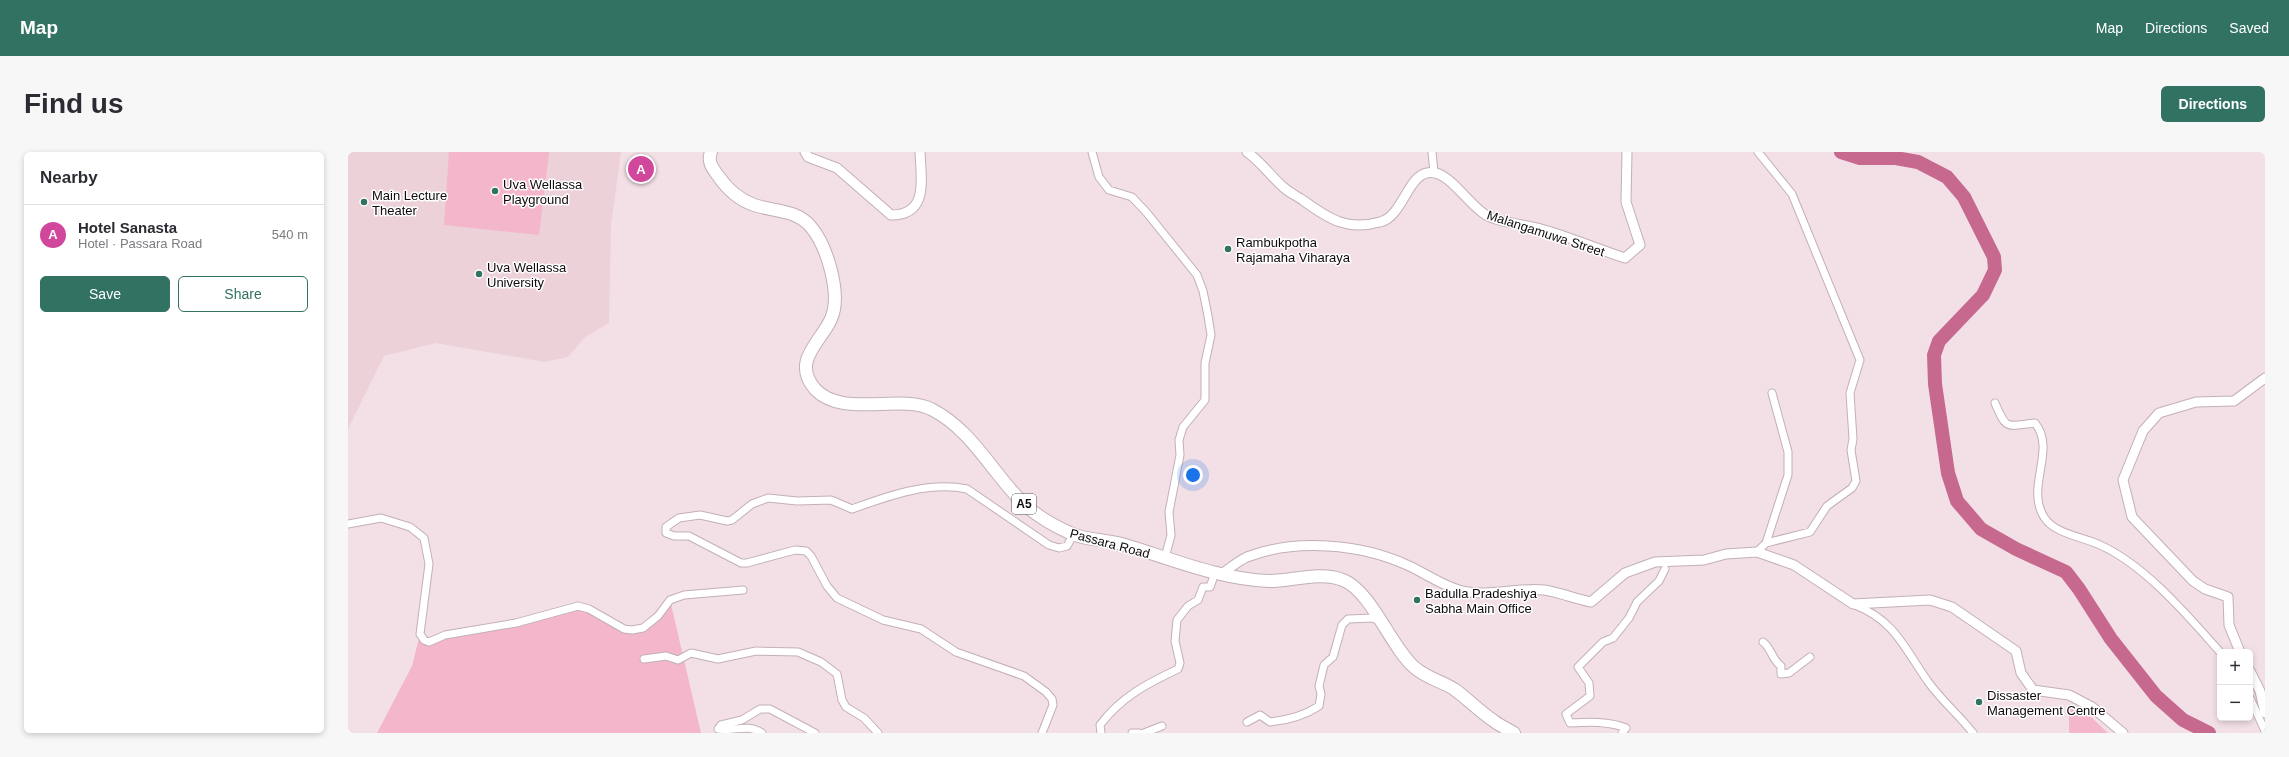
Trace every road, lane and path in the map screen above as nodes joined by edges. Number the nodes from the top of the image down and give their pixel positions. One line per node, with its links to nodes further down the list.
1 (711, 152): 14 (highway, Passara Road / A5)
2 (805, 152): 3 (street)
3 (920, 152)
4 (1092, 152): 17 (street)
5 (1247, 152): 9 (street)
6 (1432, 152): 9 (street)
7 (1626, 152): 9 (street, Malangamuwa Street)
8 (1758, 152): 15 (street)
9 (1434, 172)
10 (2265, 378): 25 (street)
11 (1772, 393): 15 (street)
12 (1995, 403): 24 (street)
13 (348, 524): 20 (street)
14 (1073, 535): 17 (highway, Passara Road / A5); 37 (street)
15 (1766, 543): 16 (street)
16 (1757, 552): 19 (street); 21 (street)
17 (1165, 558): 19 (highway, Passara Road / A5)
18 (1665, 569): 43 (street)
19 (1218, 573): 22 (highway, Passara Road / A5); 38 (street)
20 (743, 590)
21 (1853, 604): 44 (street); 45 (street)
22 (1380, 621): 31 (street); 42 (highway, Passara Road / A5)
23 (1763, 642): 26 (street)
24 (2217, 649)
25 (2239, 649)
26 (1810, 657)
27 (644, 659): 36 (street)
28 (2253, 677): 30 (street)
29 (2253, 705): 33 (street)
30 (2265, 713)
31 (1247, 722)
32 (1162, 726): 41 (street)
33 (2265, 731)
34 (762, 733): 35 (street)
35 (815, 733)
36 (878, 733)
37 (1042, 733)
38 (1101, 733)
39 (1132, 733): 40 (street)
40 (1139, 733)
41 (1144, 733)
42 (1514, 733)
43 (1622, 733)
44 (1973, 733)
45 (2123, 733)

